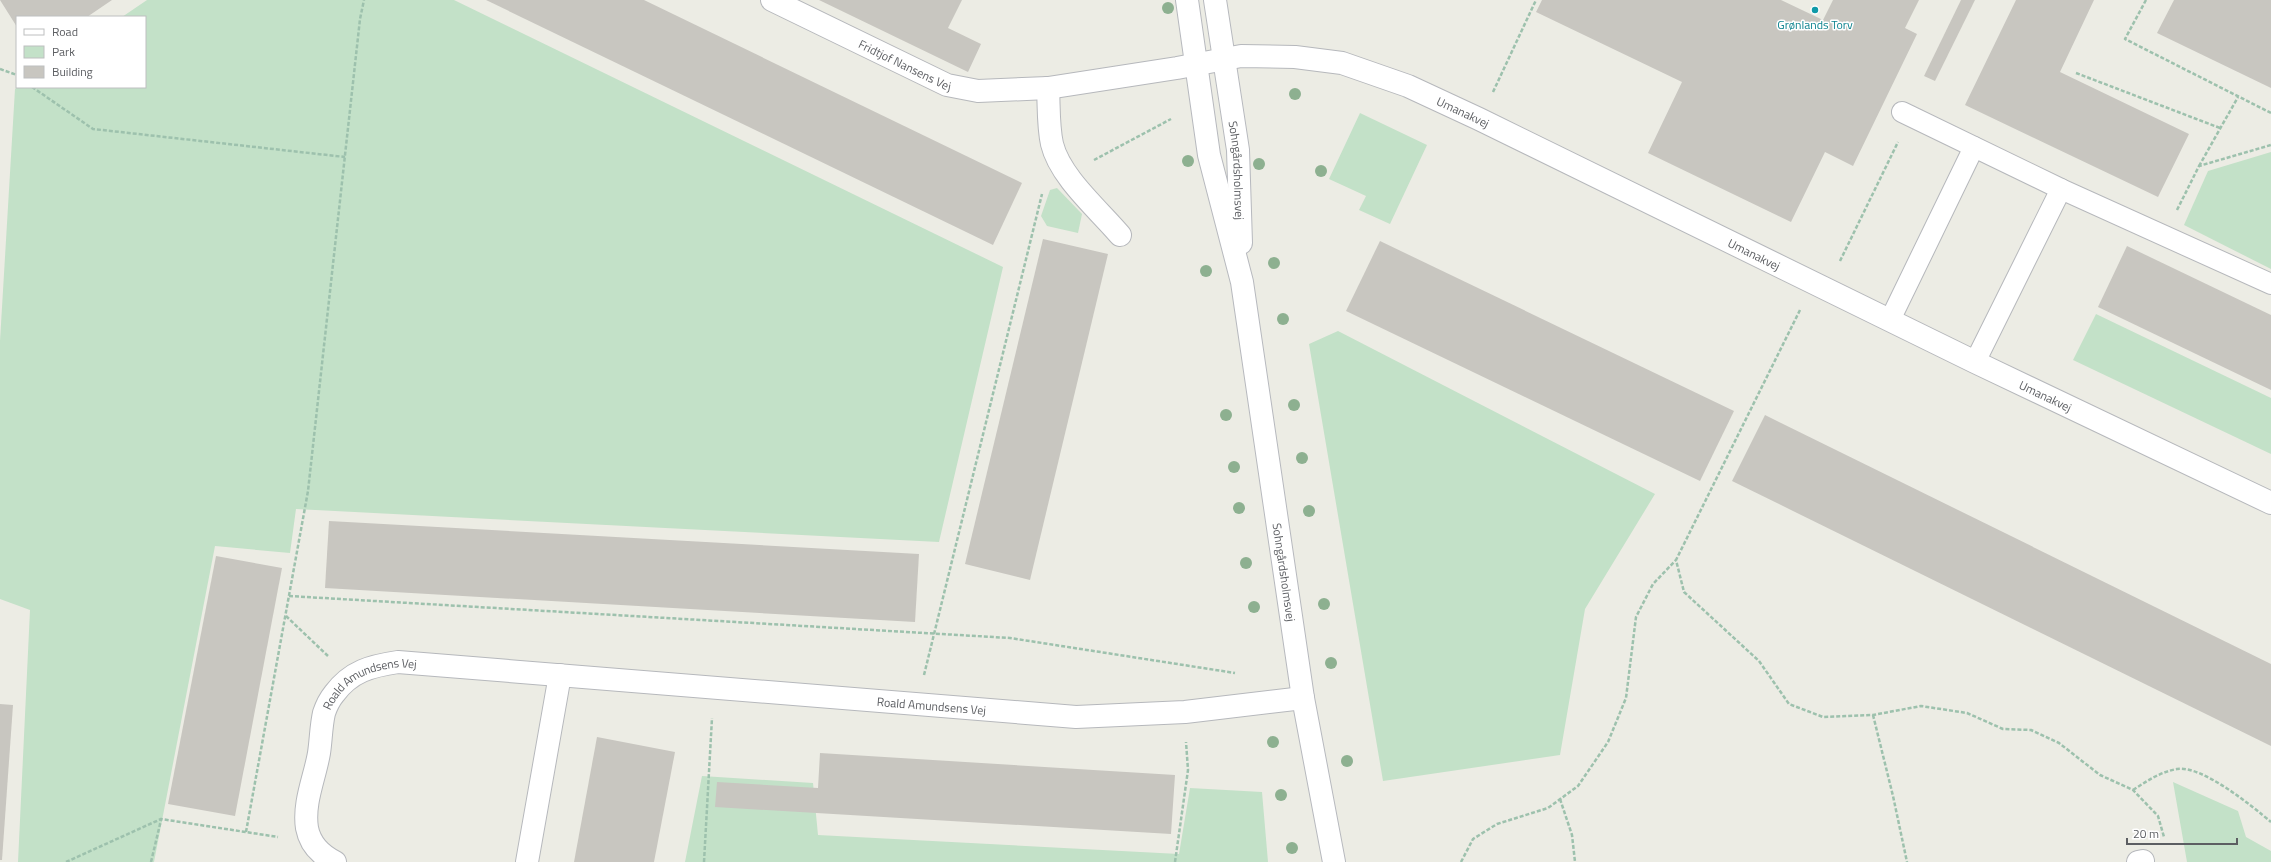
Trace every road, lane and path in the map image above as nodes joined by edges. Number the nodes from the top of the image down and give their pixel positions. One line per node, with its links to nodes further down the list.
1 (364, 0): 22 (path)
2 (772, 0): 13 (street, Fridtjof Nansens Vej)
3 (1187, 0): 8 (street, Sohngårdsholmsvej)
4 (1215, 0): 7 (street, Sohngårdsholmsvej)
5 (1536, 0): 18 (path)
6 (2146, 0): 14 (path)
7 (1224, 59): 8 (street); 18 (street, Umanakvej); 28 (street, Sohngårdsholmsvej)
8 (1197, 64): 13 (street, Fridtjof Nansens Vej); 28 (street, Sohngårdsholmsvej)
9 (0, 69): 11 (path)
10 (2076, 73): 19 (path)
11 (16, 75)
12 (33, 88): 22 (path)
13 (1048, 88): 24 (street)
14 (2238, 97): 16 (path); 19 (path)
15 (1907, 114): 21 (lane); 30 (path)
16 (2271, 114)
17 (1171, 119): 24 (path)
18 (1479, 119): 30 (street, Umanakvej)
19 (2220, 128): 23 (path)
20 (2271, 145): 23 (path)
21 (1974, 147): 25 (lane); 31 (lane)
22 (345, 157): 35 (path)
23 (2199, 166): 27 (path)
24 (1064, 168): 26 (street); 37 (path)
25 (2061, 189): 27 (lane); 32 (lane)
26 (1120, 235)
27 (2164, 235): 29 (lane)
28 (1242, 282): 42 (street, Sohngårdsholmsvej)
29 (2271, 284)
30 (1820, 286): 31 (street, Umanakvej); 34 (path)
31 (1890, 320): 32 (street, Umanakvej)
32 (1975, 362): 33 (street, Umanakvej)
33 (2271, 503)
34 (1676, 560): 45 (path); 47 (path)
35 (289, 596): 36 (path); 37 (path)
36 (286, 616): 40 (path); 50 (path)
37 (933, 633): 38 (path); 43 (path)
38 (1236, 674)
39 (560, 675): 40 (street, Roald Amundsens Vej); 41 (street, Roald Amundsens Vej); 56 (street)
40 (351, 678): 52 (street, Roald Amundsens Vej)
41 (714, 688): 43 (street, Roald Amundsens Vej); 57 (path)
42 (1303, 698): 44 (street, Roald Amundsens Vej); 59 (street, Sohngårdsholmsvej)
43 (917, 704): 44 (street, Roald Amundsens Vej)
44 (1185, 712): 58 (path)
45 (1873, 715): 46 (path); 62 (path)
46 (2133, 790): 49 (path); 51 (path)
47 (1560, 800): 60 (path); 61 (path)
48 (161, 819): 50 (path); 53 (path); 54 (path)
49 (2271, 822)
50 (246, 832): 52 (path)
51 (2165, 841)
52 (312, 843): 55 (street, Roald Amundsens Vej)
53 (66, 862)
54 (151, 862)
55 (335, 862)
56 (527, 862)
57 (704, 862)
58 (1175, 862)
59 (1334, 862)
60 (1461, 862)
61 (1574, 862)
62 (1907, 862)

